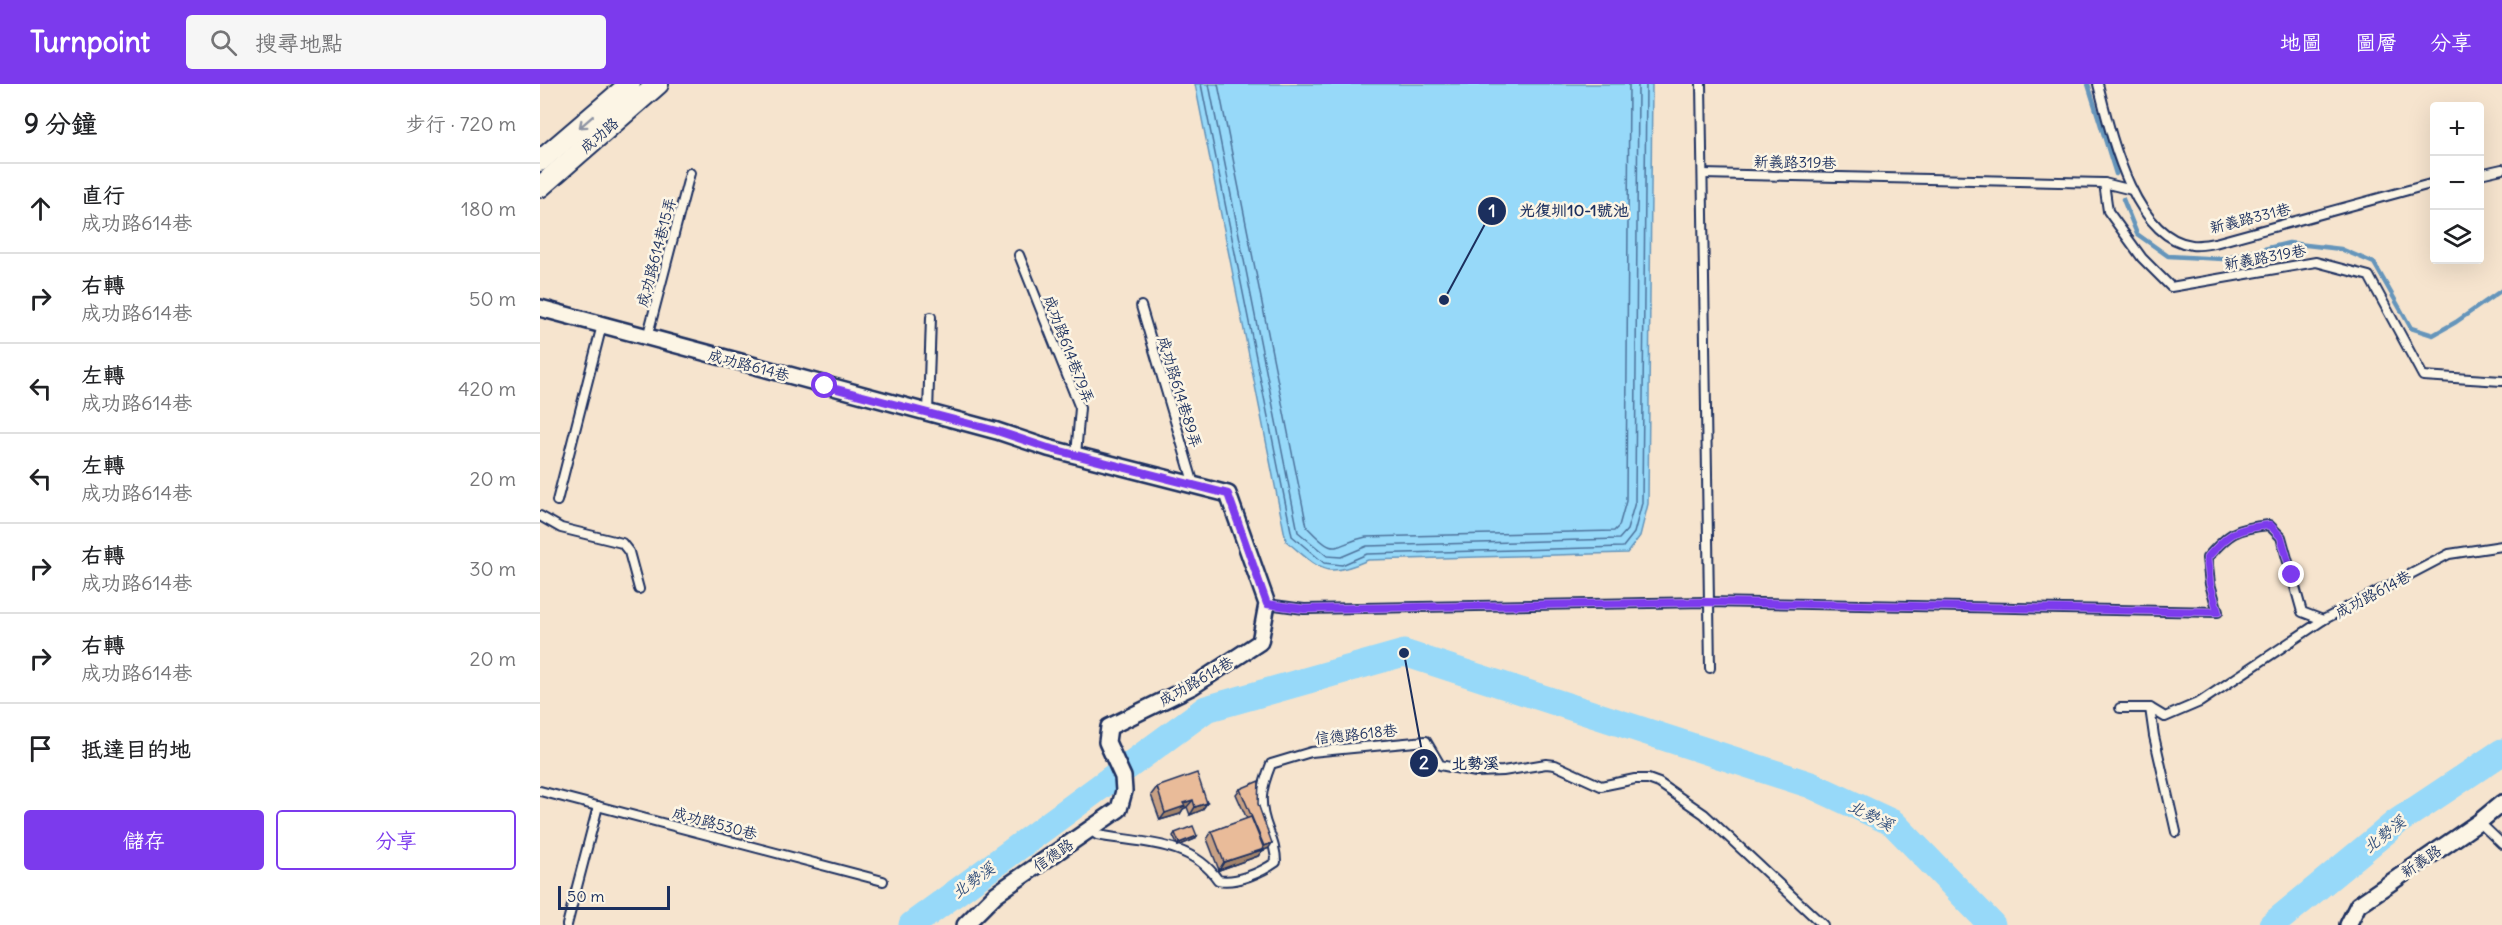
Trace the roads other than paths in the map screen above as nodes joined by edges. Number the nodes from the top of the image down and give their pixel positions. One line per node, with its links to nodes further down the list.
1 (630, 84): 5 (street, 成功路, one-way to 5)
2 (658, 84): 12 (street, 成功路)
3 (1701, 84): 9 (lane)
4 (2098, 84): 13 (lane, 新義路331巷)
5 (540, 161)
6 (2502, 169): 8 (lane)
7 (690, 172): 19 (lane, 成功路614巷15弄)
8 (2484, 173)
9 (1702, 174): 10 (lane, 新義路319巷); 28 (lane)
10 (2104, 183): 13 (lane, 新義路319巷); 20 (lane, 新義路319巷)
11 (2430, 184): 13 (lane, 新義路331巷)
12 (540, 187)
13 (2132, 190)
14 (1019, 255): 22 (lane, 成功路614巷79弄)
15 (1141, 306): 23 (lane, 成功路614巷89弄)
16 (540, 308): 18 (street, 成功路614巷)
17 (931, 317): 21 (lane)
18 (602, 325): 19 (street, 成功路614巷); 24 (lane)
19 (647, 338): 21 (street, 成功路614巷)
20 (2502, 381)
21 (928, 413): 22 (street, 成功路614巷)
22 (1076, 455): 23 (street, 成功路614巷)
23 (1194, 485): 29 (street, 成功路614巷)
24 (557, 501)
25 (540, 516): 27 (lane)
26 (2502, 546): 30 (lane, 成功路614巷)
27 (639, 589)
28 (1707, 602): 29 (lane, 成功路614巷); 30 (lane, 成功路614巷); 31 (lane)
29 (1267, 604): 34 (street, 成功路614巷)
30 (2323, 620): 33 (lane)
31 (1710, 668)
32 (2120, 708): 33 (lane)
33 (2150, 708): 40 (lane)
34 (1123, 777): 39 (street, 信德路)
35 (540, 791): 37 (lane, 成功路530巷)
36 (2502, 803): 38 (street, 新義路)
37 (598, 806): 42 (lane, 成功路530巷); 43 (lane)
38 (2479, 822): 41 (lane); 46 (street, 新義路)
39 (1091, 830): 44 (street, 信德路); 45 (lane, 信德路618巷)
40 (2176, 832)
41 (2502, 844)
42 (883, 881)
43 (567, 925)
44 (965, 925)
45 (1823, 925)
46 (2348, 925)

